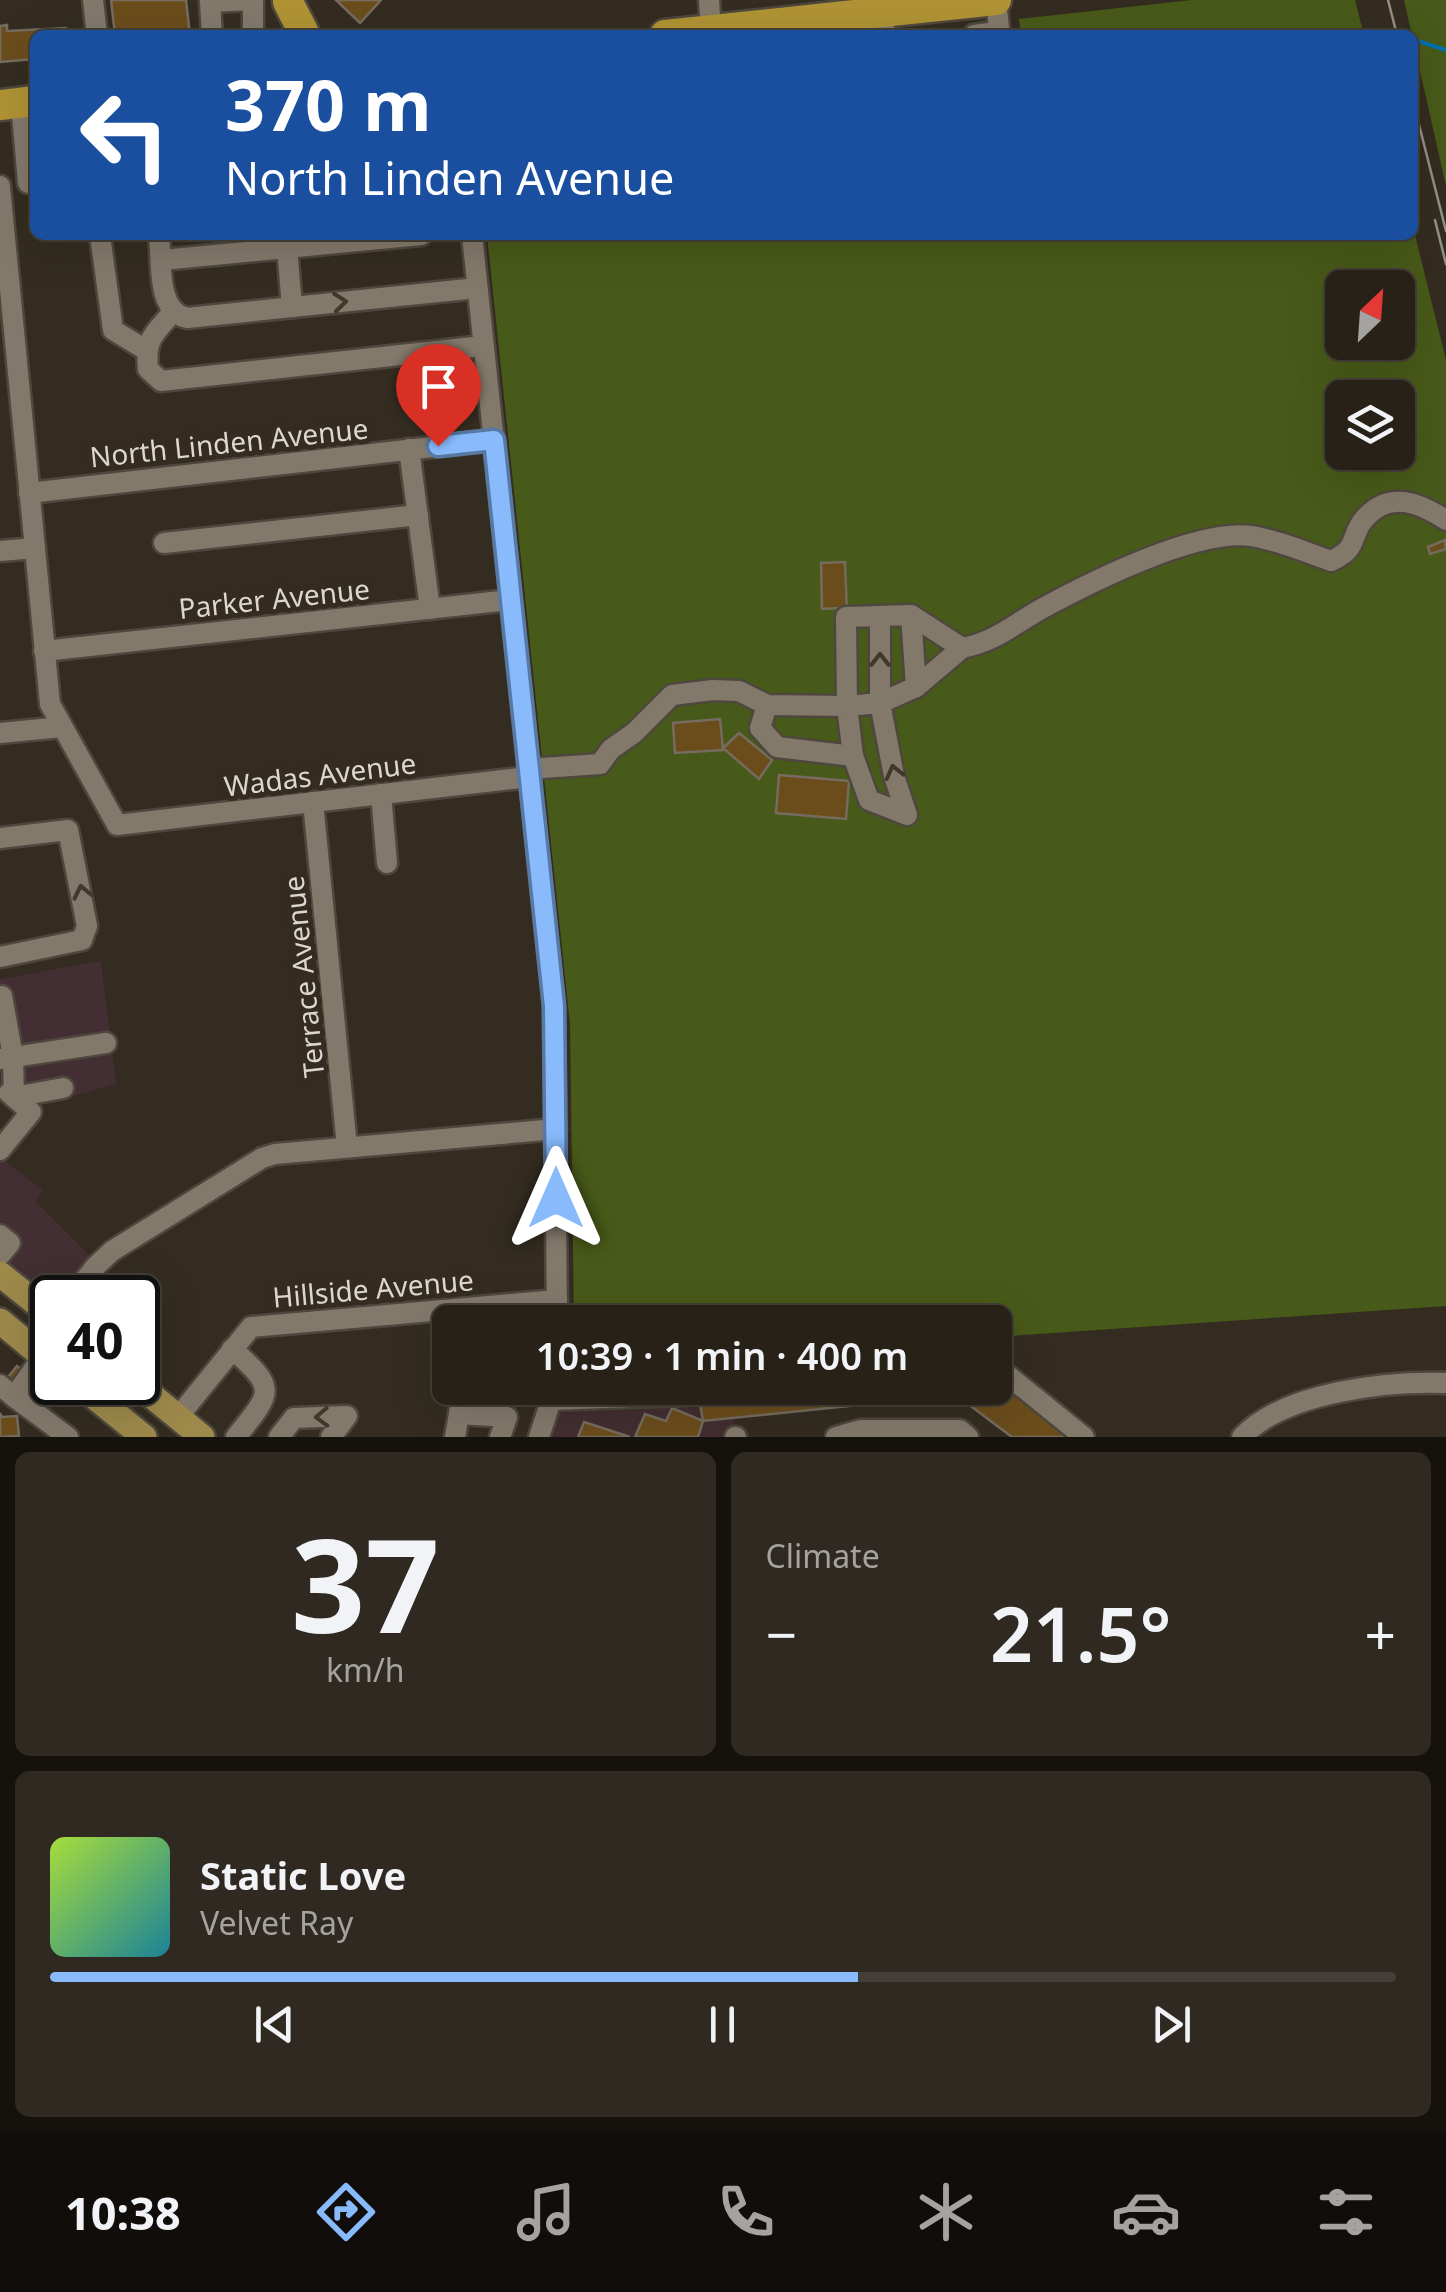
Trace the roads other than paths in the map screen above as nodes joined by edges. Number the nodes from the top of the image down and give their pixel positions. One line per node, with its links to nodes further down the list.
1 (93, 0): 7 (street)
2 (253, 0): 8 (street); 9 (street)
3 (709, 0): 12 (street)
4 (996, 0): 6 (highway); 14 (street)
5 (288, 1): 10 (street); 11 (highway)
6 (883, 24): 13 (highway)
7 (96, 30)
8 (212, 30)
9 (253, 30)
10 (288, 30)
11 (302, 30)
12 (710, 30)
13 (735, 30)
14 (998, 30)
15 (19, 103): 16 (street)
16 (30, 183)
17 (0, 188): 32 (street)
18 (101, 240): 29 (street)
19 (159, 240): 24 (street)
20 (314, 240): 22 (street)
21 (472, 240): 25 (street)
22 (286, 241): 23 (street); 26 (street)
23 (221, 244): 24 (street)
24 (162, 260): 27 (street)
25 (477, 288): 26 (street, one-way to 25); 28 (street)
26 (292, 307): 27 (street)
27 (174, 313): 29 (street)
28 (484, 346): 29 (street); 30 (street)
29 (146, 350)
30 (494, 440): 31 (street, North Linden Avenue); 38 (street)
31 (409, 449): 32 (street, North Linden Avenue); 33 (street)
32 (29, 492): 36 (street)
33 (418, 515): 35 (street); 39 (street)
34 (1446, 520): 42 (street)
35 (164, 543)
36 (35, 548): 37 (street); 43 (street)
37 (0, 552)
38 (510, 600): 39 (street, Parker Avenue); 51 (street)
39 (430, 609): 43 (street, Parker Avenue)
40 (880, 616): 41 (street); 45 (street, one-way to 40); 47 (street)
41 (911, 616): 42 (street); 44 (street)
42 (962, 648): 44 (street, Wadas Avenue)
43 (44, 651): 48 (street)
44 (916, 687): 45 (street, Wadas Avenue)
45 (880, 703): 47 (street, Wadas Avenue); 50 (street, one-way to 45)
46 (767, 705): 47 (street, Wadas Avenue); 50 (street); 51 (street, Wadas Avenue)
47 (847, 706): 50 (street)
48 (62, 727): 49 (street); 53 (street, Wadas Avenue)
49 (0, 733)
50 (853, 756)
51 (528, 773): 52 (street, Wadas Avenue); 62 (street)
52 (381, 794): 53 (street, Wadas Avenue); 55 (street)
53 (314, 802): 63 (street, Terrace Avenue)
54 (0, 838): 56 (street, one-way to 54)
55 (387, 864)
56 (0, 957)
57 (2, 996): 59 (street)
58 (106, 1043): 59 (street)
59 (6, 1058): 61 (street)
60 (63, 1088): 61 (street)
61 (7, 1091): 64 (street)
62 (556, 1129): 63 (street); 70 (street)
63 (347, 1148): 68 (street)
64 (0, 1150)
65 (0, 1235): 66 (street)
66 (0, 1256)
67 (0, 1274): 69 (main road)
68 (88, 1275)
69 (30, 1300)
70 (556, 1300): 71 (street, Hillside Avenue); 72 (street)
71 (524, 1305)
72 (556, 1305)
73 (432, 1317): 76 (street, Hillside Avenue)
74 (0, 1322): 75 (main road)
75 (30, 1346)
76 (232, 1349): 86 (street, Hillside Avenue); 91 (street)
77 (30, 1369): 80 (street)
78 (1012, 1380): 99 (street)
79 (1446, 1383): 100 (street)
80 (7, 1391): 88 (street)
81 (160, 1403): 86 (main road)
82 (104, 1405): 89 (main road)
83 (459, 1405): 85 (street)
84 (549, 1405): 96 (street)
85 (459, 1414): 94 (street); 95 (street)
86 (178, 1417): 90 (main road)
87 (865, 1433): 97 (street); 98 (street)
88 (68, 1437)
89 (144, 1437)
90 (202, 1437)
91 (236, 1437)
92 (279, 1437): 93 (street, one-way to 92)
93 (331, 1437)
94 (454, 1437)
95 (500, 1437)
96 (539, 1437)
97 (836, 1437)
98 (968, 1437)
99 (1084, 1437)
100 (1242, 1437)

